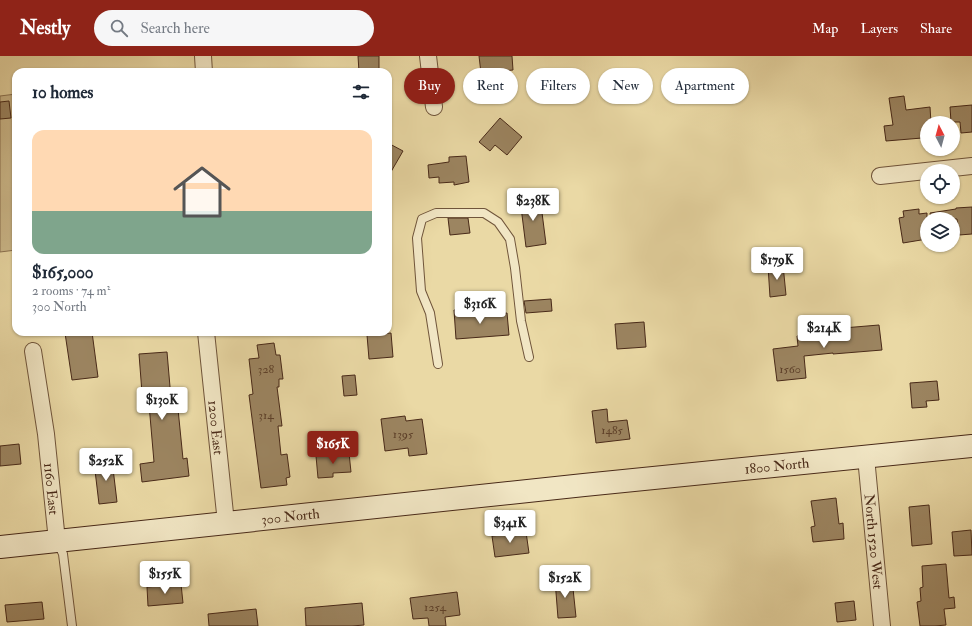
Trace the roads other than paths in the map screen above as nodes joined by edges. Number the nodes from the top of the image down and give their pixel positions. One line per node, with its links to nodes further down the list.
1 (202, 56): 3 (street)
2 (428, 56): 4 (street)
3 (204, 68)
4 (434, 107)
5 (972, 166): 6 (street)
6 (880, 176)
7 (206, 336): 14 (street, 1200 East)
8 (33, 351): 15 (street, 1160 East)
9 (529, 357): 10 (lane)
10 (438, 364)
11 (972, 446): 12 (street, 1800 North)
12 (866, 457): 13 (street, 1800 North); 18 (street, North 1520 West)
13 (581, 485): 14 (street, 300 North)
14 (226, 523): 15 (street, 300 North)
15 (57, 541): 16 (street, 300 North); 17 (lane, 1160 East)
16 (0, 547)
17 (72, 626)
18 (882, 626)

